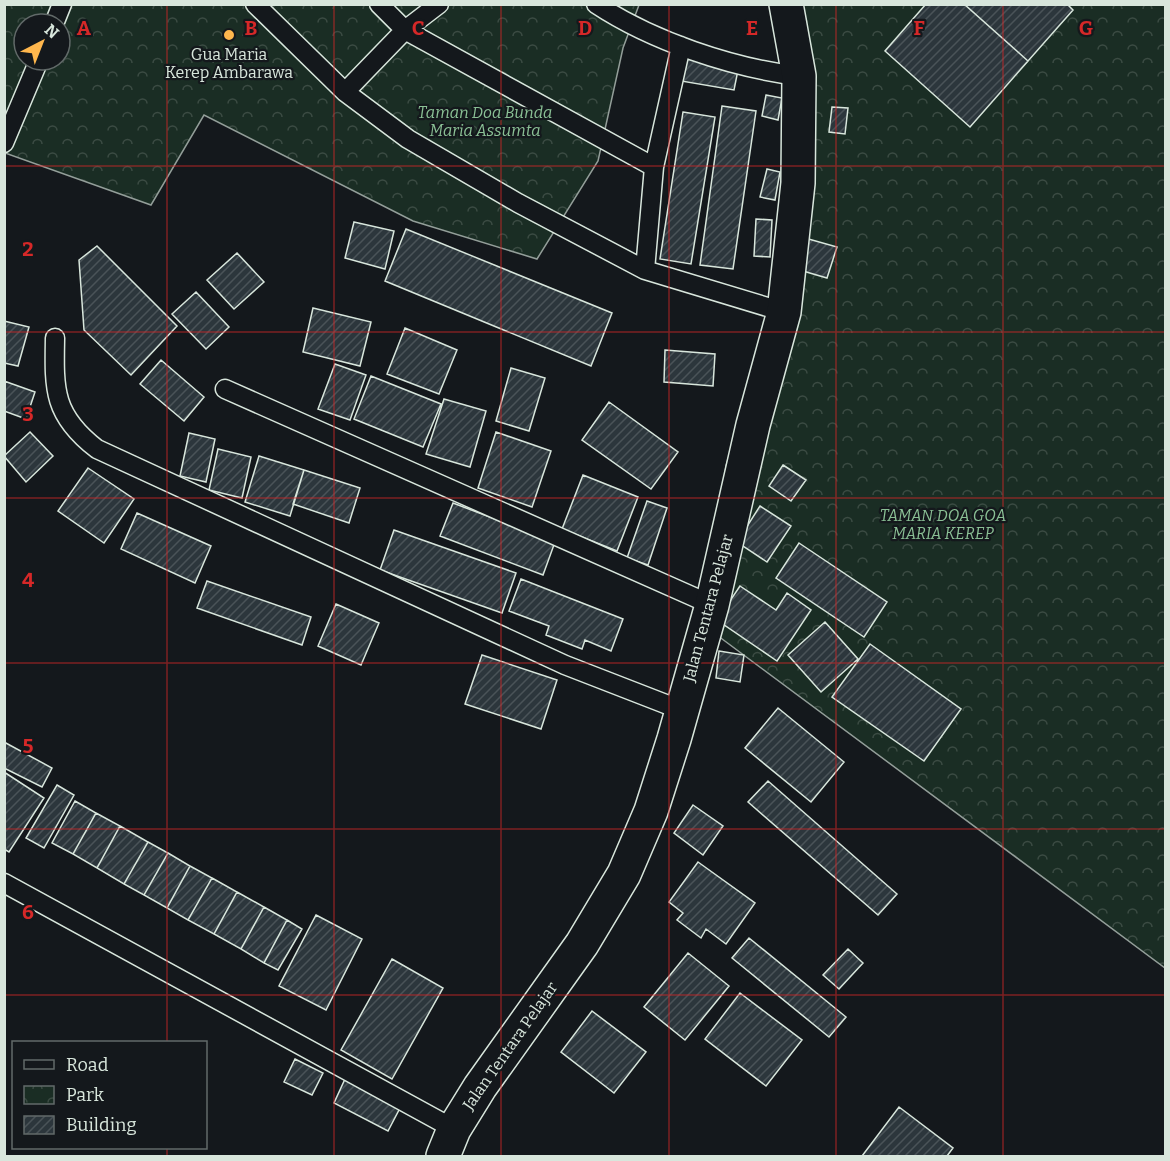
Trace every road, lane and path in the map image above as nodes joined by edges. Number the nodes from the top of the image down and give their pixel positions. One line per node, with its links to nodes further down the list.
1 (255, 4): 10 (lane)
2 (378, 4): 6 (lane)
3 (439, 4): 6 (lane)
4 (596, 4): 7 (lane)
5 (786, 4): 9 (street, Jalan Tentara Pelajar)
6 (405, 30): 10 (lane); 12 (lane)
7 (681, 46): 9 (lane); 12 (lane)
8 (34, 72): 11 (lane)
9 (798, 76): 14 (street, Jalan Tentara Pelajar)
10 (345, 92): 13 (lane)
11 (4, 142)
12 (654, 166): 13 (lane)
13 (645, 270): 14 (lane)
14 (784, 312): 17 (street, Jalan Tentara Pelajar)
15 (55, 338): 18 (lane)
16 (225, 389): 17 (lane)
17 (712, 605): 18 (street, Jalan Tentara Pelajar)
18 (681, 710): 20 (street, Jalan Tentara Pelajar)
19 (4, 883): 20 (lane)
20 (449, 1143)

